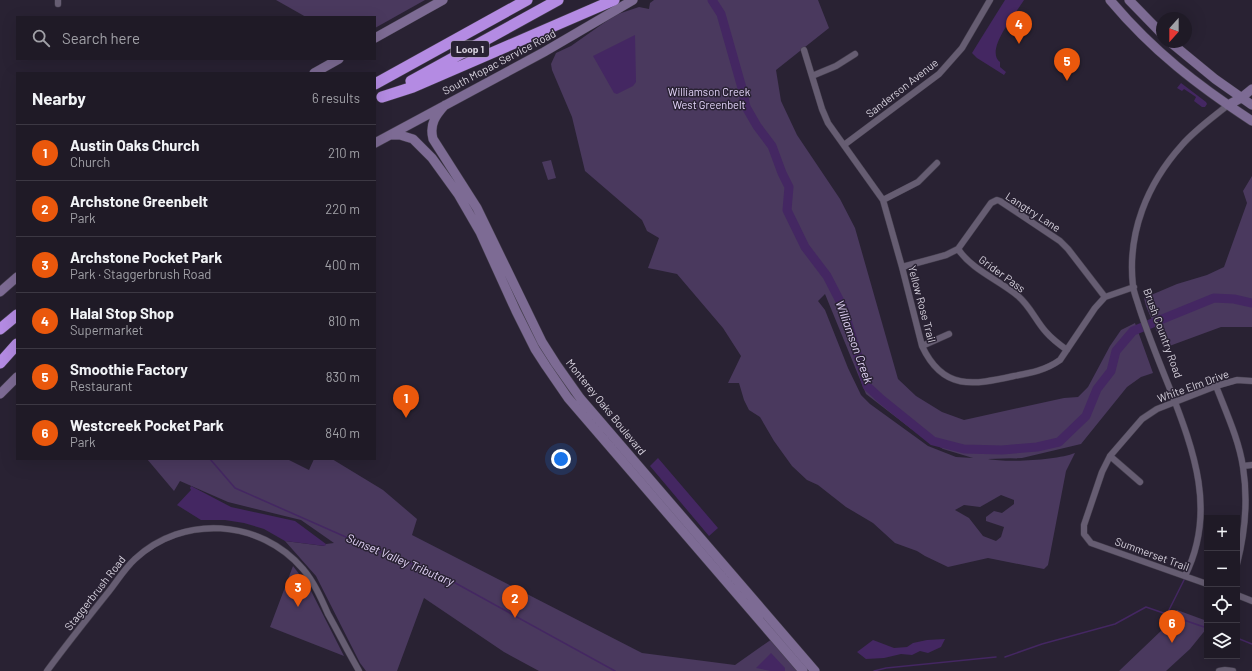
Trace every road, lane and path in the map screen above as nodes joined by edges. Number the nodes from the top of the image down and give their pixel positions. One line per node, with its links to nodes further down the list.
1 (443, 0): 10 (street)
2 (527, 0): 17 (highway, Loop 1)
3 (558, 0): 20 (highway, Loop 1)
4 (614, 0): 20 (highway)
5 (633, 0): 21 (street, South Mopac Service Road)
6 (990, 0): 27 (street, Sanderson Avenue)
7 (1110, 0): 23 (street)
8 (1129, 0): 9 (street)
9 (1156, 28)
10 (376, 37)
11 (1177, 48): 19 (street)
12 (804, 50): 16 (street, Yellow Rose Trail)
13 (855, 54): 16 (street)
14 (336, 60): 15 (street)
15 (316, 72)
16 (812, 76): 27 (street, Yellow Rose Trail)
17 (378, 82)
18 (1252, 88): 19 (street, Brush Country Road)
19 (1241, 98): 22 (street); 23 (street, Brush Country Road)
20 (379, 99)
21 (445, 105): 25 (street, South Mopac Service Road); 63 (street, Monterey Oaks Boulevard)
22 (1252, 105)
23 (1228, 106): 24 (street); 33 (street, Brush Country Road)
24 (1252, 121)
25 (390, 135): 26 (street, South Mopac Service Road); 62 (street, Monterey Oaks Boulevard)
26 (376, 142)
27 (844, 145): 29 (street, Yellow Rose Trail)
28 (937, 162): 29 (street)
29 (883, 200): 31 (street, Yellow Rose Trail)
30 (958, 248): 31 (street, Langtry Lane); 35 (street, Langtry Lane); 42 (street, Grider Pass)
31 (902, 267): 41 (street, Yellow Rose Trail)
32 (16, 278): 34 (street)
33 (1134, 287): 35 (street); 49 (street, Brush Country Road)
34 (0, 292)
35 (1105, 297): 42 (street, Yellow Rose Trail)
36 (16, 316): 37 (highway)
37 (0, 329)
38 (949, 334): 41 (street)
39 (16, 341): 43 (highway)
40 (16, 345): 44 (highway)
41 (922, 346): 42 (street, Yellow Rose Trail)
42 (1067, 350)
43 (0, 355)
44 (0, 363)
45 (16, 378): 48 (street)
46 (1252, 380): 47 (street, White Elm Drive)
47 (1216, 386): 49 (street, White Elm Drive); 52 (street)
48 (0, 394)
49 (1175, 402): 50 (street, White Elm Drive); 56 (street, Brush Country Road)
50 (1110, 456): 53 (street); 54 (street, White Elm Drive)
51 (1252, 465): 52 (street)
52 (1243, 466): 55 (street)
53 (1140, 482)
54 (1091, 543): 56 (street, Summerset Trail)
55 (1240, 554)
56 (1185, 576): 57 (street, Summerset Trail)
57 (1204, 583)
58 (1240, 596): 59 (street)
59 (1252, 601)
60 (47, 671): 61 (street, Staggerbrush Road)
61 (360, 671)
62 (803, 671)
63 (815, 671)
64 (1219, 671): 65 (street)
65 (1233, 671)

